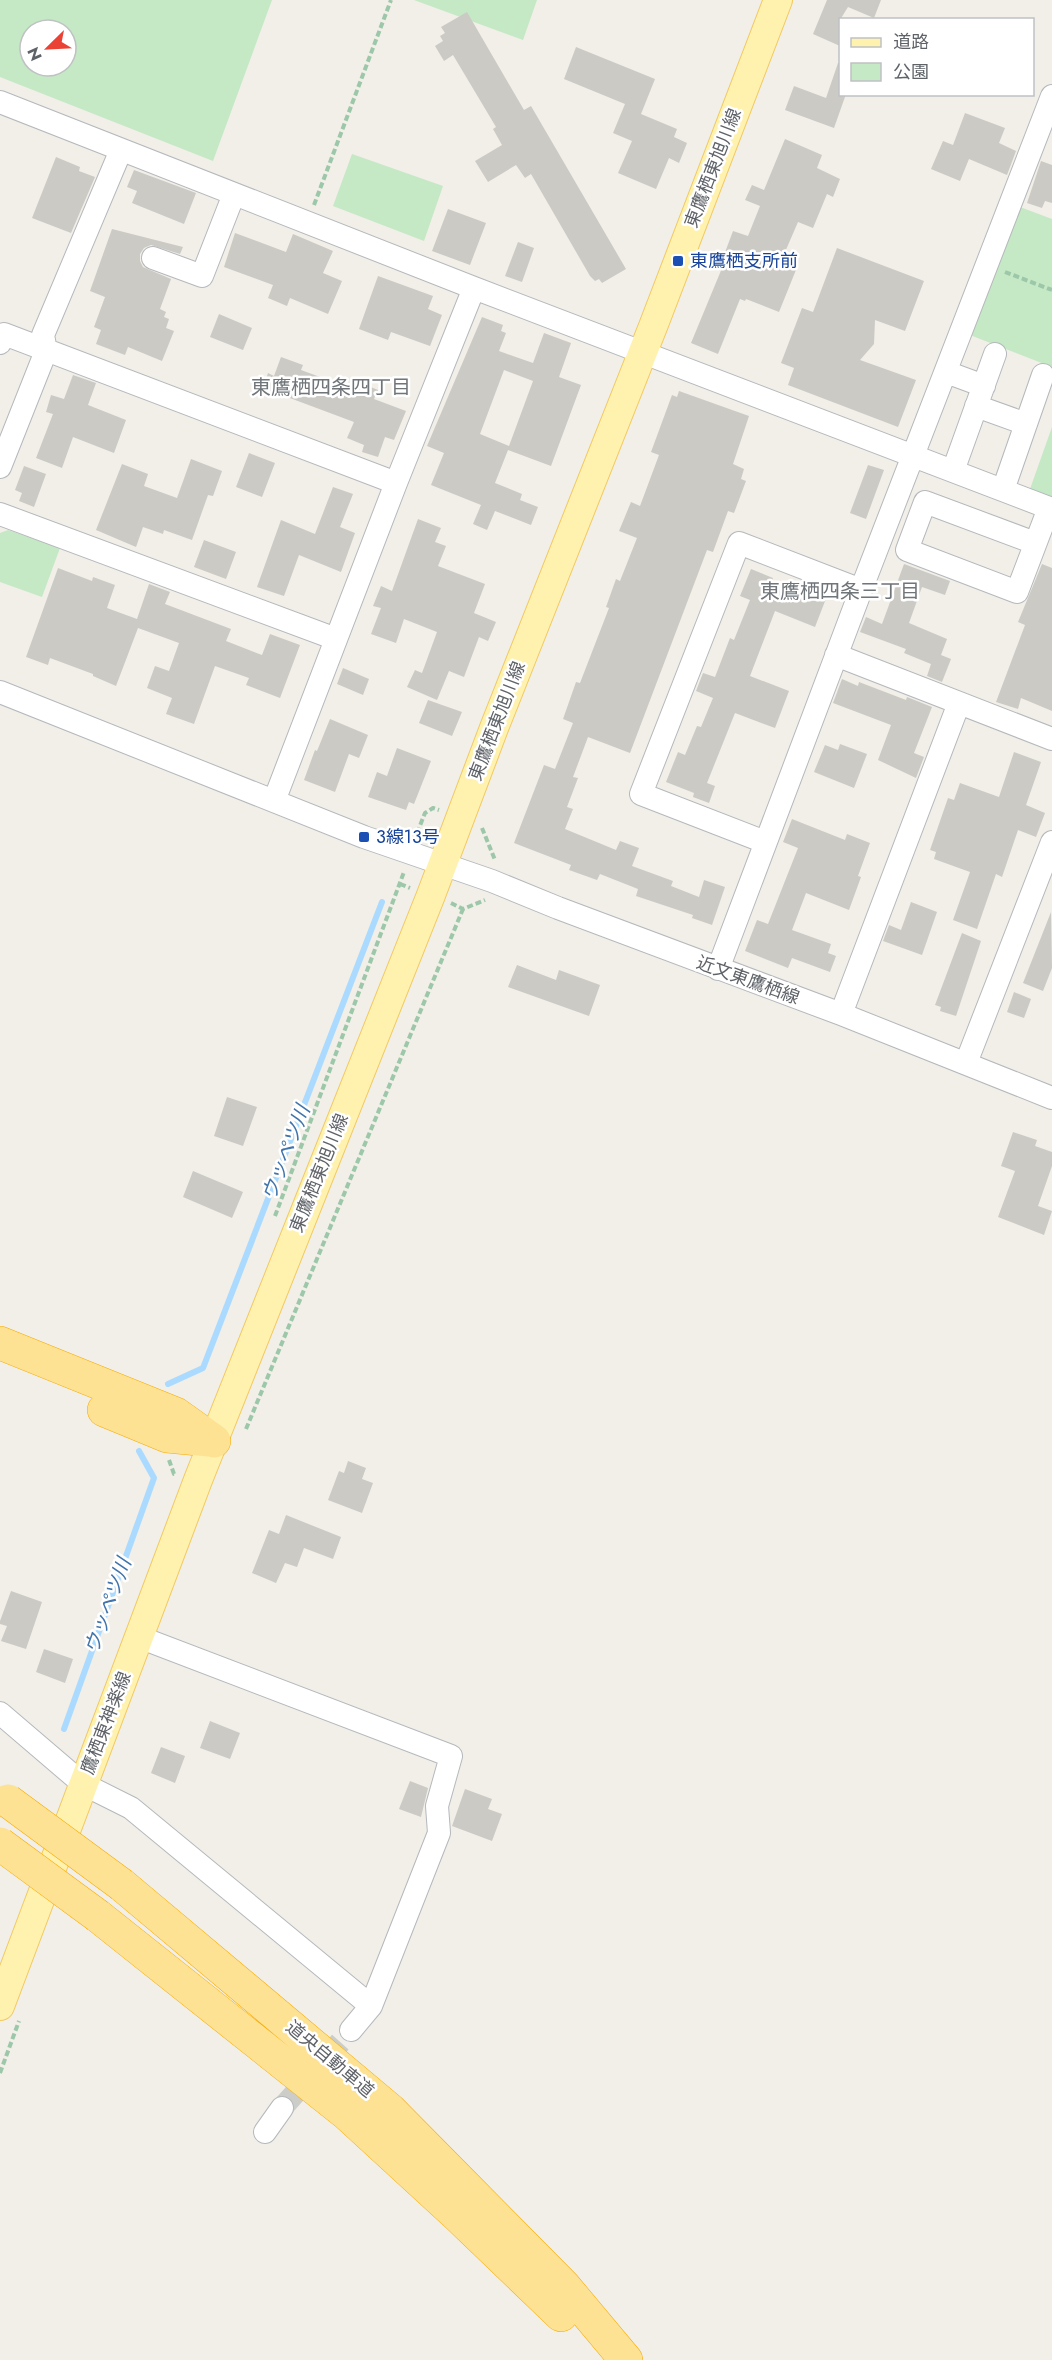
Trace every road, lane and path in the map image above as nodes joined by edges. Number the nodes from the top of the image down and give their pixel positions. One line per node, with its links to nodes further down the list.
1 (391, 0): 7 (path)
2 (778, 0): 14 (main road, 東鷹栖東旭川線)
3 (1052, 96): 9 (street)
4 (0, 102): 5 (street)
5 (122, 150): 6 (street); 13 (street)
6 (234, 194): 7 (street); 8 (street)
7 (307, 222): 10 (street)
8 (153, 258)
9 (987, 265): 11 (path); 16 (street)
10 (474, 288): 14 (street); 23 (street)
11 (1052, 290)
12 (0, 344): 13 (street)
13 (46, 351): 21 (street); 23 (street)
14 (642, 352): 20 (street); 39 (main road, 東鷹栖東旭川線)
15 (995, 354): 18 (street)
16 (946, 372): 18 (street); 20 (street)
17 (1043, 375): 19 (street)
18 (980, 396): 19 (street); 22 (street)
19 (1026, 424): 24 (street)
20 (914, 456): 22 (street); 27 (street)
21 (0, 467)
22 (953, 471): 24 (street)
23 (396, 483): 31 (street)
24 (1003, 490): 25 (street)
25 (1050, 508): 29 (street)
26 (0, 514): 31 (street)
27 (887, 524): 28 (street); 30 (street)
28 (913, 533): 29 (street); 29 (street)
29 (1035, 543)
30 (861, 590): 32 (street); 37 (street)
31 (336, 639): 36 (street)
32 (836, 655): 34 (street); 37 (street)
33 (0, 692): 36 (street, 近文東鷹栖線)
34 (959, 703): 35 (street); 43 (street)
35 (1052, 739)
36 (274, 801): 39 (street, 近文東鷹栖線)
37 (765, 842): 42 (street)
38 (1052, 842): 44 (street)
39 (443, 864): 42 (street, 近文東鷹栖線); 50 (main road, 東鷹栖東旭川線)
40 (400, 884): 46 (path)
41 (463, 909): 49 (path)
42 (718, 969): 43 (street, 近文東鷹栖線)
43 (841, 1014): 44 (street, 近文東鷹栖線)
44 (966, 1063): 45 (street, 近文東鷹栖線)
45 (1052, 1098)
46 (271, 1227)
47 (0, 1344): 50 (highway)
48 (0, 1367): 50 (highway)
49 (245, 1432)
50 (214, 1441): 51 (main road, 鷹栖東神楽線)
51 (139, 1637): 53 (main road, 鷹栖東神楽線); 56 (street)
52 (0, 1713): 53 (street)
53 (83, 1784): 56 (street); 57 (main road, 鷹栖東神楽線)
54 (4, 1798): 63 (highway, 道央自動車道, bridge)
55 (0, 1844): 62 (highway, 道央自動車道, bridge)
56 (371, 2006): 58 (street)
57 (10, 2011): 59 (path)
58 (351, 2030)
59 (0, 2073)
60 (282, 2108): 61 (street)
61 (265, 2132)
62 (607, 2360)
63 (626, 2360)

